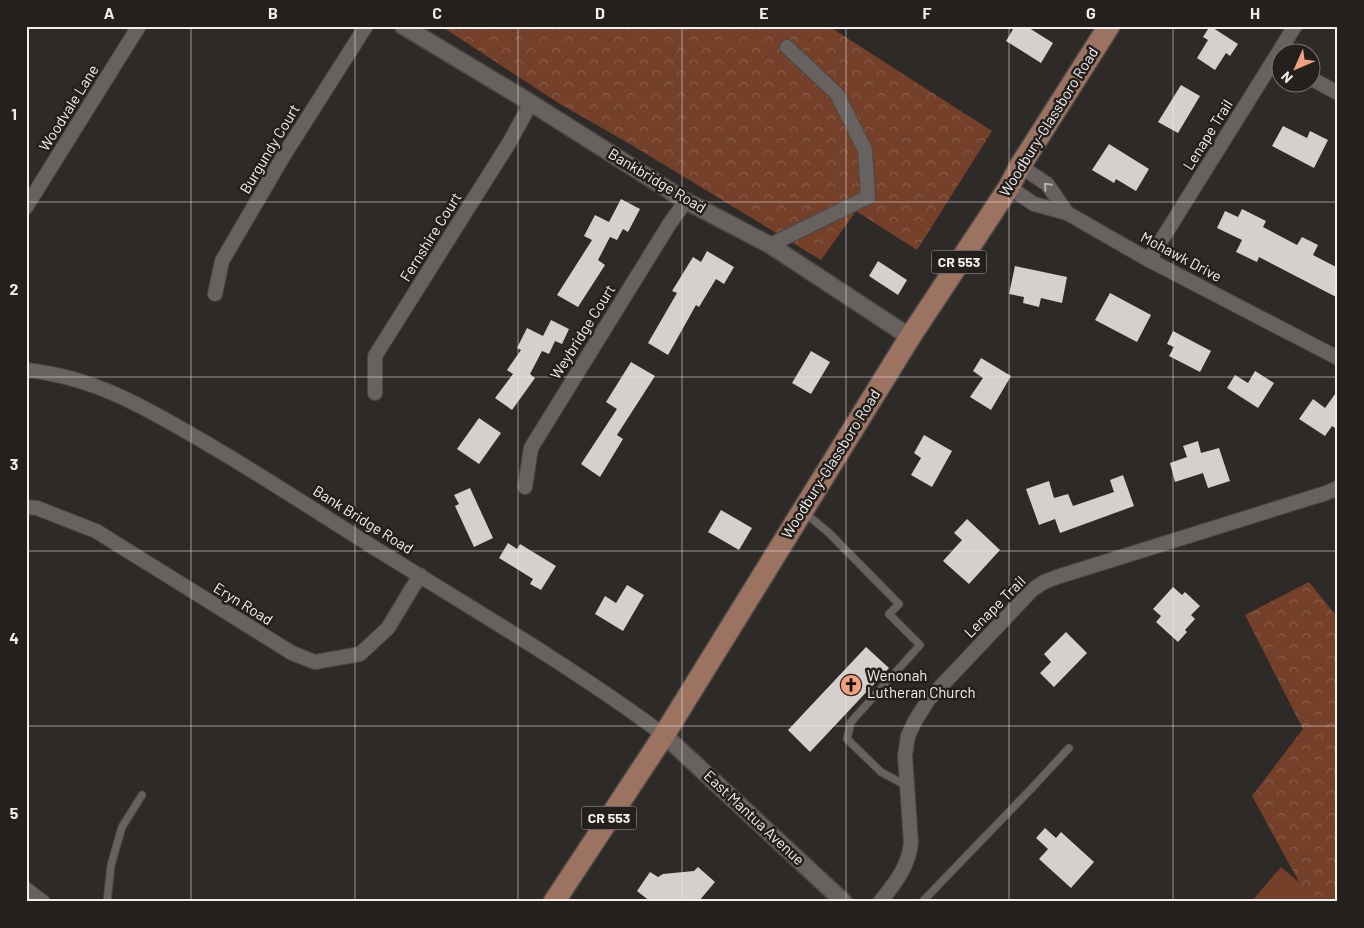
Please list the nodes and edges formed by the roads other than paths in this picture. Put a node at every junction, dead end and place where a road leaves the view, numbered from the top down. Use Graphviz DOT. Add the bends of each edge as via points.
graph roads {
  1 [pos="139,26"];
  2 [pos="366,26"];
  3 [pos="403,26"];
  4 [pos="1109,26"];
  5 [pos="1295,26"];
  6 [pos="1287,42"];
  7 [pos="787,47"];
  8 [pos="1272,71"];
  9 [pos="1322,84"];
  10 [pos="1338,93"];
  11 [pos="531,103"];
  12 [pos="1020,166"];
  13 [pos="1009,187"];
  14 [pos="686,201"];
  15 [pos="26,207"];
  16 [pos="1068,213"];
  17 [pos="770,245"];
  18 [pos="1149,260"];
  19 [pos="215,294"];
  20 [pos="910,337"];
  21 [pos="1338,358"];
  22 [pos="26,370"];
  23 [pos="374,392"];
  24 [pos="526,487"];
  25 [pos="1338,488"];
  26 [pos="26,507"];
  27 [pos="802,511"];
  28 [pos="420,575"];
  29 [pos="664,735"];
  30 [pos="1069,748"];
  31 [pos="907,786"];
  32 [pos="142,795"];
  33 [pos="26,889"];
  34 [pos="43,902"];
  35 [pos="107,902"];
  36 [pos="554,902"];
  37 [pos="844,902"];
  38 [pos="880,902"];
  39 [pos="922,902"];
  1 -- 15 [label="street, Woodvale Lane"];
  2 -- 19 [label="street, Burgundy Court" via="284,155 222,261"];
  3 -- 11 [label="street, Bankbridge Road"];
  4 -- 12 [label="main road, Woodbury-Glassboro Road / CR 553"];
  5 -- 6 [label="street, Lenape Trail"];
  7 -- 17 [label="street" via="837,94 865,150 868,198"];
  8 -- 18 [label="street, Lenape Trail"];
  9 -- 10 [label="street"];
  11 -- 14 [label="street, Bankbridge Road"];
  11 -- 23 [label="street, Fernshire Court" via="375,356"];
  12 -- 13 [label="main road, Woodbury-Glassboro Road / CR 553"];
  16 -- 12 [label="street, one-way" via="1046,184"];
  13 -- 16 [label="street, Mohawk Drive" via="1034,204"];
  13 -- 20 [label="main road, Woodbury-Glassboro Road / CR 553"];
  14 -- 17 [label="street, Bankbridge Road"];
  14 -- 24 [label="street, Weybridge Court" via="531,448"];
  16 -- 18 [label="street, Mohawk Drive"];
  17 -- 20 [label="street, Bankbridge Road"];
  18 -- 21 [label="street, Mohawk Drive"];
  20 -- 27 [label="main road, Woodbury-Glassboro Road / CR 553"];
  22 -- 28 [label="street, Bank Bridge Road" via="72,379 144,406"];
  25 -- 31 [label="street, Lenape Trail" via="1044,582 1032,590 929,699 914,721 905,755"];
  26 -- 28 [label="street, Eryn Road" via="37,508 96,531 292,653 315,662 360,654 388,628"];
  27 -- 29 [label="main road, Woodbury-Glassboro Road / CR 553"];
  27 -- 31 [label="lane" via="830,533 899,604 889,614 920,644 851,722 847,739 881,772"];
  28 -- 29 [label="street, Bank Bridge Road" via="572,670"];
  29 -- 36 [label="main road, Woodbury-Glassboro Road / CR 553"];
  29 -- 37 [label="street, East Mantua Avenue"];
  30 -- 39 [label="lane"];
  31 -- 38 [label="street, Lenape Trail" via="910,852 904,871"];
  32 -- 35 [label="lane" via="122,827 111,865"];
  33 -- 34 [label="street"];
}
